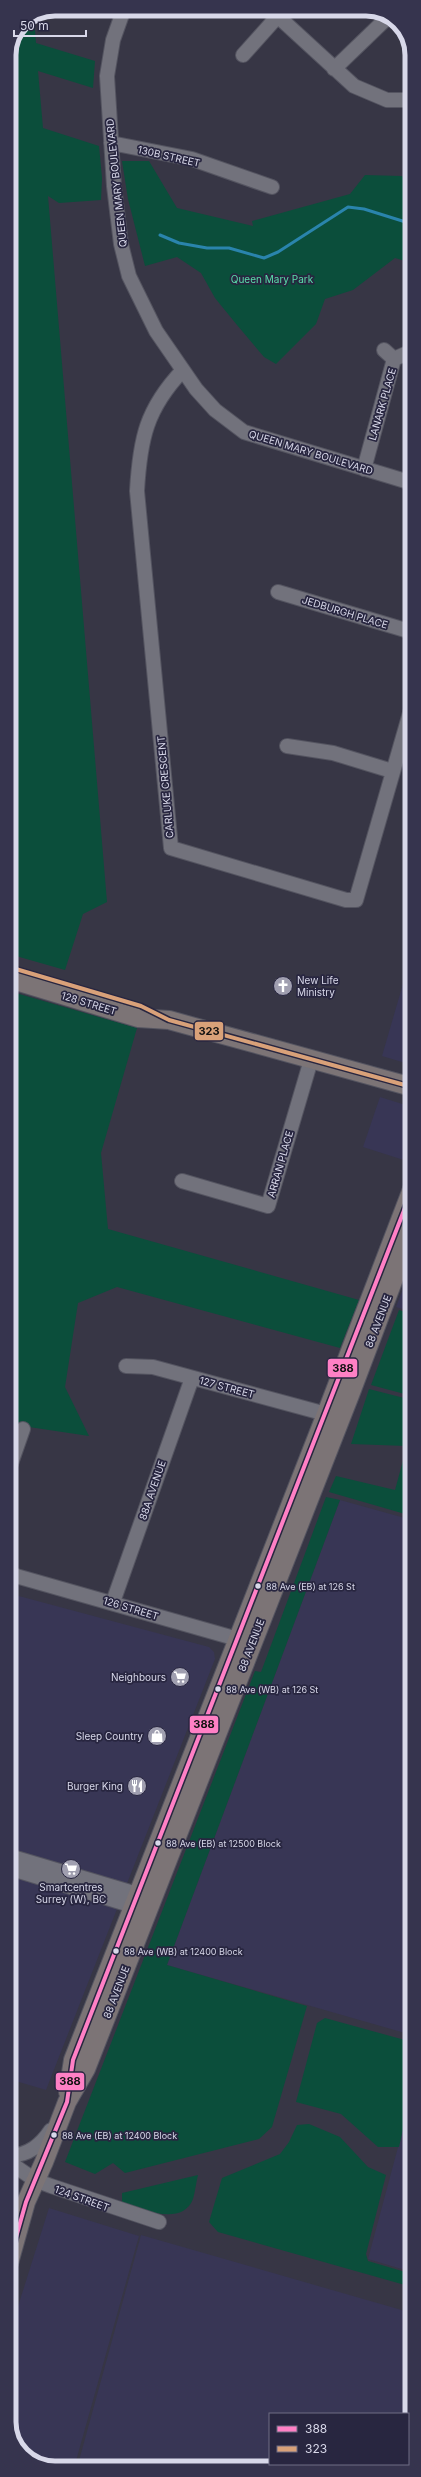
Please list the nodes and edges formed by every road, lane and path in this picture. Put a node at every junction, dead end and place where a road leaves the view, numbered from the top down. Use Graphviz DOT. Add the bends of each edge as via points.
graph roads {
  1 [pos="122,16"];
  2 [pos="272,16"];
  3 [pos="277,16"];
  4 [pos="384,20"];
  5 [pos="243,55"];
  6 [pos="334,69"];
  7 [pos="405,100"];
  8 [pos="111,143"];
  9 [pos="272,187"];
  10 [pos="384,350"];
  11 [pos="405,354"];
  12 [pos="394,359"];
  13 [pos="183,370"];
  14 [pos="364,469"];
  15 [pos="405,481"];
  16 [pos="278,592"];
  17 [pos="405,630"];
  18 [pos="405,729"];
  19 [pos="287,746"];
  20 [pos="392,771"];
  21 [pos="16,969"];
  22 [pos="16,981"];
  23 [pos="169,1020"];
  24 [pos="310,1060"];
  25 [pos="405,1085"];
  26 [pos="182,1181"];
  27 [pos="405,1207"];
  28 [pos="405,1248"];
  29 [pos="126,1366"];
  30 [pos="192,1378"];
  31 [pos="326,1414"];
  32 [pos="23,1429"];
  33 [pos="16,1449"];
  34 [pos="16,1576"];
  35 [pos="113,1602"];
  36 [pos="245,1641"];
  37 [pos="16,1858"];
  38 [pos="16,1870"];
  39 [pos="143,1902"];
  40 [pos="64,2108"];
  41 [pos="16,2155"];
  42 [pos="16,2167"];
  43 [pos="35,2180"];
  44 [pos="159,2222"];
  45 [pos="16,2238"];
  1 -- 8 [label="street, QUEEN MARY BOULEVARD" via="113,40 107,76"];
  2 -- 5 [label="street"];
  3 -- 6 [label="street"];
  4 -- 6 [label="street"];
  6 -- 7 [label="street" via="354,86 387,100"];
  8 -- 9 [label="street, 130B STREET" via="192,159"];
  8 -- 13 [label="street, QUEEN MARY BOULEVARD" via="121,244 130,276 156,331"];
  10 -- 12 [label="street"];
  11 -- 12 [label="street, LANARK PLACE"];
  12 -- 14 [label="street, LANARK PLACE"];
  13 -- 14 [label="street, QUEEN MARY BOULEVARD" via="215,410 244,432"];
  13 -- 20 [label="street, CARLUKE CRESCENT" via="166,388 147,423 139,452 137,491 171,848 346,900 356,900"];
  14 -- 15 [label="street, QUEEN MARY BOULEVARD"];
  16 -- 17 [label="street, JEDBURGH PLACE"];
  18 -- 20 [label="street, CARLUKE CRESCENT"];
  19 -- 20 [label="street" via="333,753"];
  21 -- 23 [label="main road, 128 STREET" via="141,1006"];
  22 -- 23 [label="main road, 128 STREET" via="138,1018"];
  23 -- 24 [label="main road, 128 STREET"];
  24 -- 25 [label="main road, 128 STREET"];
  24 -- 26 [label="street, ARRAN PLACE" via="268,1206"];
  27 -- 31 [label="main road, 88 AVENUE"];
  28 -- 36 [label="main road, 88 AVENUE"];
  29 -- 30 [label="street, 127 STREET" via="153,1368"];
  30 -- 31 [label="street, 127 STREET"];
  30 -- 35 [label="street, 88A AVENUE"];
  31 -- 36 [label="main road, 88 AVENUE"];
  32 -- 33 [label="street"];
  34 -- 35 [label="street, 126 STREET"];
  35 -- 36 [label="street, 126 STREET"];
  36 -- 39 [label="main road, 88 AVENUE"];
  37 -- 39 [label="street"];
  38 -- 39 [label="street"];
  39 -- 40 [label="main road, 88 AVENUE" via="86,2069"];
  40 -- 41 [label="street" via="41,2145"];
  40 -- 43 [label="main road, 88 AVENUE"];
  42 -- 43 [label="street, 124 STREET"];
  43 -- 44 [label="street, 124 STREET" via="84,2199"];
  43 -- 45 [label="main road, 88 AVENUE"];
}
